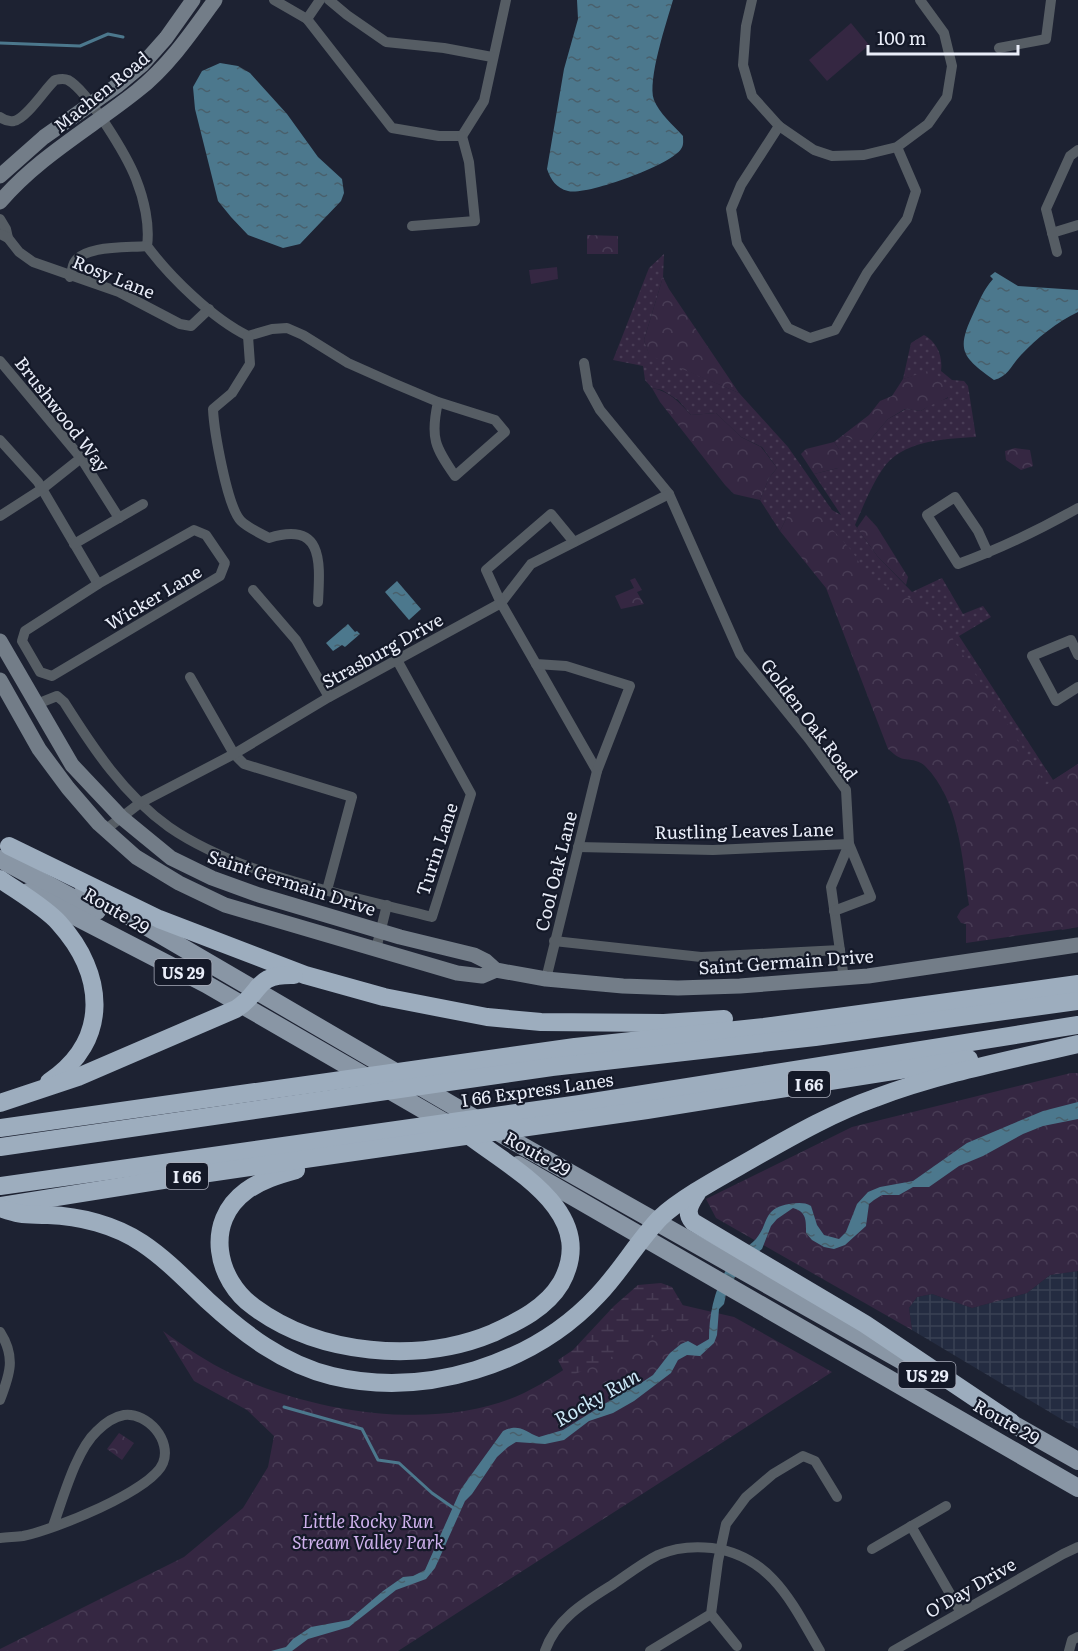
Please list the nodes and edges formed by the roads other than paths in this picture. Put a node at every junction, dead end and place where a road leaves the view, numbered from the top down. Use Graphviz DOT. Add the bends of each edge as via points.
graph roads {
  1 [pos="193,0"];
  2 [pos="215,0"];
  3 [pos="274,0"];
  4 [pos="320,0"];
  5 [pos="329,0"];
  6 [pos="506,0"];
  7 [pos="752,0"];
  8 [pos="920,0"];
  9 [pos="1051,0"];
  10 [pos="307,19"];
  11 [pos="999,48"];
  12 [pos="492,57"];
  13 [pos="91,105"];
  14 [pos="0,117"];
  15 [pos="101,118"];
  16 [pos="779,126"];
  17 [pos="462,136"];
  18 [pos="897,147"];
  19 [pos="1074,153"];
  20 [pos="1078,164"];
  21 [pos="0,176"];
  22 [pos="0,202"];
  23 [pos="0,219"];
  24 [pos="1078,225"];
  25 [pos="412,226"];
  26 [pos="1052,233"];
  27 [pos="4,236"];
  28 [pos="147,246"];
  29 [pos="1057,252"];
  30 [pos="70,277"];
  31 [pos="209,309"];
  32 [pos="248,336"];
  33 [pos="0,361"];
  34 [pos="584,363"];
  35 [pos="438,402"];
  36 [pos="0,440"];
  37 [pos="81,458"];
  38 [pos="42,489"];
  39 [pos="669,494"];
  40 [pos="143,504"];
  41 [pos="1078,508"];
  42 [pos="0,516"];
  43 [pos="119,518"];
  44 [pos="574,542"];
  45 [pos="74,544"];
  46 [pos="988,553"];
  47 [pos="98,584"];
  48 [pos="254,590"];
  49 [pos="318,602"];
  50 [pos="501,603"];
  51 [pos="0,640"];
  52 [pos="1078,655"];
  53 [pos="397,660"];
  54 [pos="537,664"];
  55 [pos="190,677"];
  56 [pos="0,680"];
  57 [pos="1078,687"];
  58 [pos="329,698"];
  59 [pos="37,704"];
  60 [pos="234,754"];
  61 [pos="597,771"];
  62 [pos="140,803"];
  63 [pos="121,817"];
  64 [pos="105,830"];
  65 [pos="849,844"];
  66 [pos="578,847"];
  67 [pos="3,848"];
  68 [pos="0,878"];
  69 [pos="327,890"];
  70 [pos="387,905"];
  71 [pos="834,911"];
  72 [pos="380,931"];
  73 [pos="554,941"];
  74 [pos="1078,945"];
  75 [pos="375,949"];
  76 [pos="840,950"];
  77 [pos="496,970"];
  78 [pos="305,975"];
  79 [pos="844,979"];
  80 [pos="546,980"];
  81 [pos="1078,984"];
  82 [pos="254,990"];
  83 [pos="1078,1001"];
  84 [pos="243,1005"];
  85 [pos="1078,1025"];
  86 [pos="764,1027"];
  87 [pos="1078,1043"];
  88 [pos="25,1096"];
  89 [pos="0,1103"];
  90 [pos="0,1128"];
  91 [pos="471,1137"];
  92 [pos="0,1147"];
  93 [pos="374,1149"];
  94 [pos="0,1186"];
  95 [pos="698,1192"];
  96 [pos="0,1207"];
  97 [pos="658,1221"];
  98 [pos="644,1238"];
  99 [pos="722,1248"];
  100 [pos="0,1332"];
  101 [pos="0,1400"];
  102 [pos="1011,1422"];
  103 [pos="1078,1461"];
  104 [pos="1078,1488"];
  105 [pos="837,1497"];
  106 [pos="946,1506"];
  107 [pos="53,1526"];
  108 [pos="911,1526"];
  109 [pos="0,1538"];
  110 [pos="1078,1541"];
  111 [pos="1078,1547"];
  112 [pos="721,1549"];
  113 [pos="872,1549"];
  114 [pos="1063,1554"];
  115 [pos="960,1611"];
  116 [pos="711,1614"];
  117 [pos="1078,1638"];
  118 [pos="737,1646"];
  119 [pos="545,1651"];
  120 [pos="650,1651"];
  121 [pos="820,1651"];
  122 [pos="893,1651"];
  123 [pos="1069,1651"];
  1 -- 13 [label="street, Machen Road" via="142,65"];
  2 -- 15 [label="street, Machen Road" via="155,75"];
  3 -- 10 [label="street"];
  4 -- 10 [label="street"];
  5 -- 12 [label="street" via="386,42"];
  6 -- 12 [label="street"];
  7 -- 16 [label="street" via="743,65 752,96"];
  8 -- 18 [label="street" via="944,33 952,66 947,97 928,124"];
  9 -- 11 [label="street" via="1046,39"];
  10 -- 17 [label="street" via="392,128"];
  12 -- 17 [label="street" via="484,101"];
  13 -- 14 [label="street" via="68,80 61,78 22,117 7,121"];
  13 -- 15 [label="street"];
  13 -- 21 [label="street, Machen Road" via="44,137"];
  15 -- 22 [label="street, Machen Road" via="10,189"];
  15 -- 28 [label="street" via="136,180 143,202"];
  16 -- 18 [label="street" via="814,150 832,156 864,155"];
  16 -- 18 [label="street" via="741,185 731,209 737,243 788,328 810,338 835,330 867,273 907,219 916,191"];
  17 -- 25 [label="street" via="475,221"];
  19 -- 20 [label="street"];
  19 -- 26 [label="street" via="1046,209"];
  23 -- 27 [label="street, Rosy Lane" via="6,229"];
  24 -- 26 [label="street"];
  26 -- 29 [label="street"];
  27 -- 30 [label="street, Rosy Lane" via="33,262"];
  28 -- 30 [label="street" via="90,250 74,263"];
  28 -- 31 [label="street" via="161,266"];
  30 -- 31 [label="street, Rosy Lane" via="119,292 180,324 191,326"];
  31 -- 32 [label="street"];
  32 -- 35 [label="street" via="288,328 348,363"];
  32 -- 49 [label="street" via="250,364 232,393 213,410 233,509 241,521 269,538 282,534 306,537 316,548 320,561"];
  33 -- 37 [label="street, Brushwood Way"];
  34 -- 39 [label="street, Golden Oak Road" via="588,388 600,410"];
  35 -- 35 [label="street" via="433,422 435,439 440,456 454,476 506,432 495,420"];
  36 -- 38 [label="street"];
  37 -- 38 [label="street"];
  37 -- 43 [label="street, Brushwood Way"];
  38 -- 42 [label="street"];
  38 -- 45 [label="street"];
  39 -- 44 [label="street, Strasburg Drive"];
  39 -- 65 [label="street, Golden Oak Road" via="740,654 846,790"];
  40 -- 43 [label="street"];
  41 -- 46 [label="street"];
  43 -- 45 [label="street"];
  44 -- 50 [label="street, Strasburg Drive" via="531,564"];
  44 -- 50 [label="street" via="551,514 486,570"];
  45 -- 47 [label="street"];
  46 -- 46 [label="street" via="958,564 927,515 955,497"];
  47 -- 47 [label="street, Wicker Lane" via="25,631 22,641 40,672 52,676 220,576 225,564 206,535 194,530"];
  48 -- 58 [label="street" via="296,639"];
  50 -- 53 [label="street, Strasburg Drive"];
  50 -- 54 [label="street"];
  51 -- 59 [label="street, Saint Germain Drive"];
  52 -- 57 [label="street" via="1071,640 1032,656 1056,701"];
  53 -- 58 [label="street, Strasburg Drive"];
  53 -- 70 [label="street, Turin Lane" via="471,794 432,917"];
  54 -- 61 [label="street"];
  54 -- 61 [label="street, Cool Oak Lane" via="566,666 630,686"];
  55 -- 60 [label="street"];
  56 -- 64 [label="street, Saint Germain Drive" via="39,749"];
  58 -- 60 [label="street, Strasburg Drive"];
  59 -- 62 [label="street, Turin Lane" via="57,696 64,702 102,760"];
  59 -- 63 [label="street, Saint Germain Drive" via="72,765"];
  60 -- 62 [label="street, Strasburg Drive"];
  60 -- 69 [label="street" via="244,764 352,797"];
  61 -- 66 [label="street, Cool Oak Lane"];
  62 -- 63 [label="street, Strasburg Drive"];
  62 -- 69 [label="street, Turin Lane" via="202,847 265,872"];
  63 -- 64 [label="street, Strasburg Drive"];
  63 -- 72 [label="street, Saint Germain Drive" via="171,858 212,878"];
  64 -- 75 [label="street, Saint Germain Drive" via="136,857 225,905"];
  65 -- 66 [label="street, Rustling Leaves Lane" via="713,850"];
  65 -- 71 [label="street, Golden Oak Road" via="831,887"];
  65 -- 71 [label="street, Rustling Leaves Lane" via="871,897"];
  66 -- 73 [label="street, Cool Oak Lane"];
  67 -- 78 [label="highway" via="159,919"];
  67 -- 82 [label="main road, Route 29 / US 29"];
  68 -- 84 [label="main road, Route 29 / US 29"];
  68 -- 88 [label="highway" via="58,920 86,961 94,991 92,1024 79,1054 61,1073"];
  69 -- 70 [label="street, Turin Lane"];
  70 -- 72 [label="street"];
  71 -- 76 [label="street, Golden Oak Road"];
  72 -- 75 [label="street"];
  72 -- 77 [label="street, Saint Germain Drive" via="474,955"];
  73 -- 76 [label="street" via="701,957"];
  73 -- 80 [label="street, Cool Oak Lane"];
  74 -- 79 [label="street, Saint Germain Drive"];
  75 -- 77 [label="street, Saint Germain Drive" via="458,973 482,976"];
  76 -- 79 [label="street, Golden Oak Road"];
  77 -- 80 [label="street, Saint Germain Drive"];
  78 -- 82 [label="highway" via="271,976"];
  78 -- 86 [label="highway" via="384,997 487,1017 541,1022 728,1019"];
  79 -- 80 [label="street, Saint Germain Drive" via="678,988"];
  81 -- 86 [label="highway"];
  82 -- 84 [label="highway"];
  82 -- 97 [label="main road, Route 29 / US 29"];
  83 -- 92 [label="highway, I 66 Express Lanes" via="459,1080"];
  84 -- 88 [label="highway" via="98,1069"];
  84 -- 91 [label="main road, Route 29 / US 29"];
  85 -- 94 [label="highway, I 66 Express Lanes" via="518,1113"];
  86 -- 90 [label="highway" via="575,1047"];
  87 -- 93 [label="highway, I 66"];
  87 -- 95 [label="highway" via="938,1077 874,1098 811,1127"];
  88 -- 89 [label="highway"];
  91 -- 93 [label="highway" via="543,1191 556,1206 568,1233 570,1252 556,1290 525,1317 478,1338 431,1349 403,1352 346,1346 292,1328 246,1301 222,1264 222,1224 244,1192 279,1174"];
  91 -- 98 [label="main road, Route 29 / US 29"];
  93 -- 96 [label="highway, I 66"];
  95 -- 97 [label="highway"];
  95 -- 99 [label="highway" via="689,1208 689,1218"];
  96 -- 98 [label="highway" via="21,1216 69,1217 123,1233 169,1264 272,1352 332,1376 373,1382 415,1382 454,1375 512,1356 539,1342 597,1297"];
  97 -- 98 [label="highway"];
  97 -- 99 [label="main road, Route 29 / US 29"];
  98 -- 104 [label="main road, Route 29 / US 29"];
  99 -- 102 [label="highway" via="865,1324"];
  100 -- 101 [label="street" via="11,1359"];
  102 -- 103 [label="main road, Route 29"];
  105 -- 112 [label="street" via="815,1461 803,1456 746,1497 726,1524"];
  106 -- 108 [label="street"];
  107 -- 107 [label="street" via="118,1499 150,1480 167,1452 162,1436 150,1423 134,1415 123,1415 94,1433 83,1448"];
  107 -- 109 [label="street" via="24,1536"];
  108 -- 113 [label="street"];
  108 -- 115 [label="street"];
  110 -- 114 [label="street, O'Day Drive"];
  111 -- 114 [label="street, O'Day Drive"];
  112 -- 116 [label="street"];
  112 -- 119 [label="street" via="680,1548 649,1560 572,1612 554,1631"];
  112 -- 121 [label="street" via="747,1558 776,1581"];
  114 -- 115 [label="street, O'Day Drive"];
  115 -- 122 [label="street, O'Day Drive"];
  116 -- 118 [label="street"];
  116 -- 120 [label="street"];
  117 -- 123 [label="street" via="1072,1640"];
}
